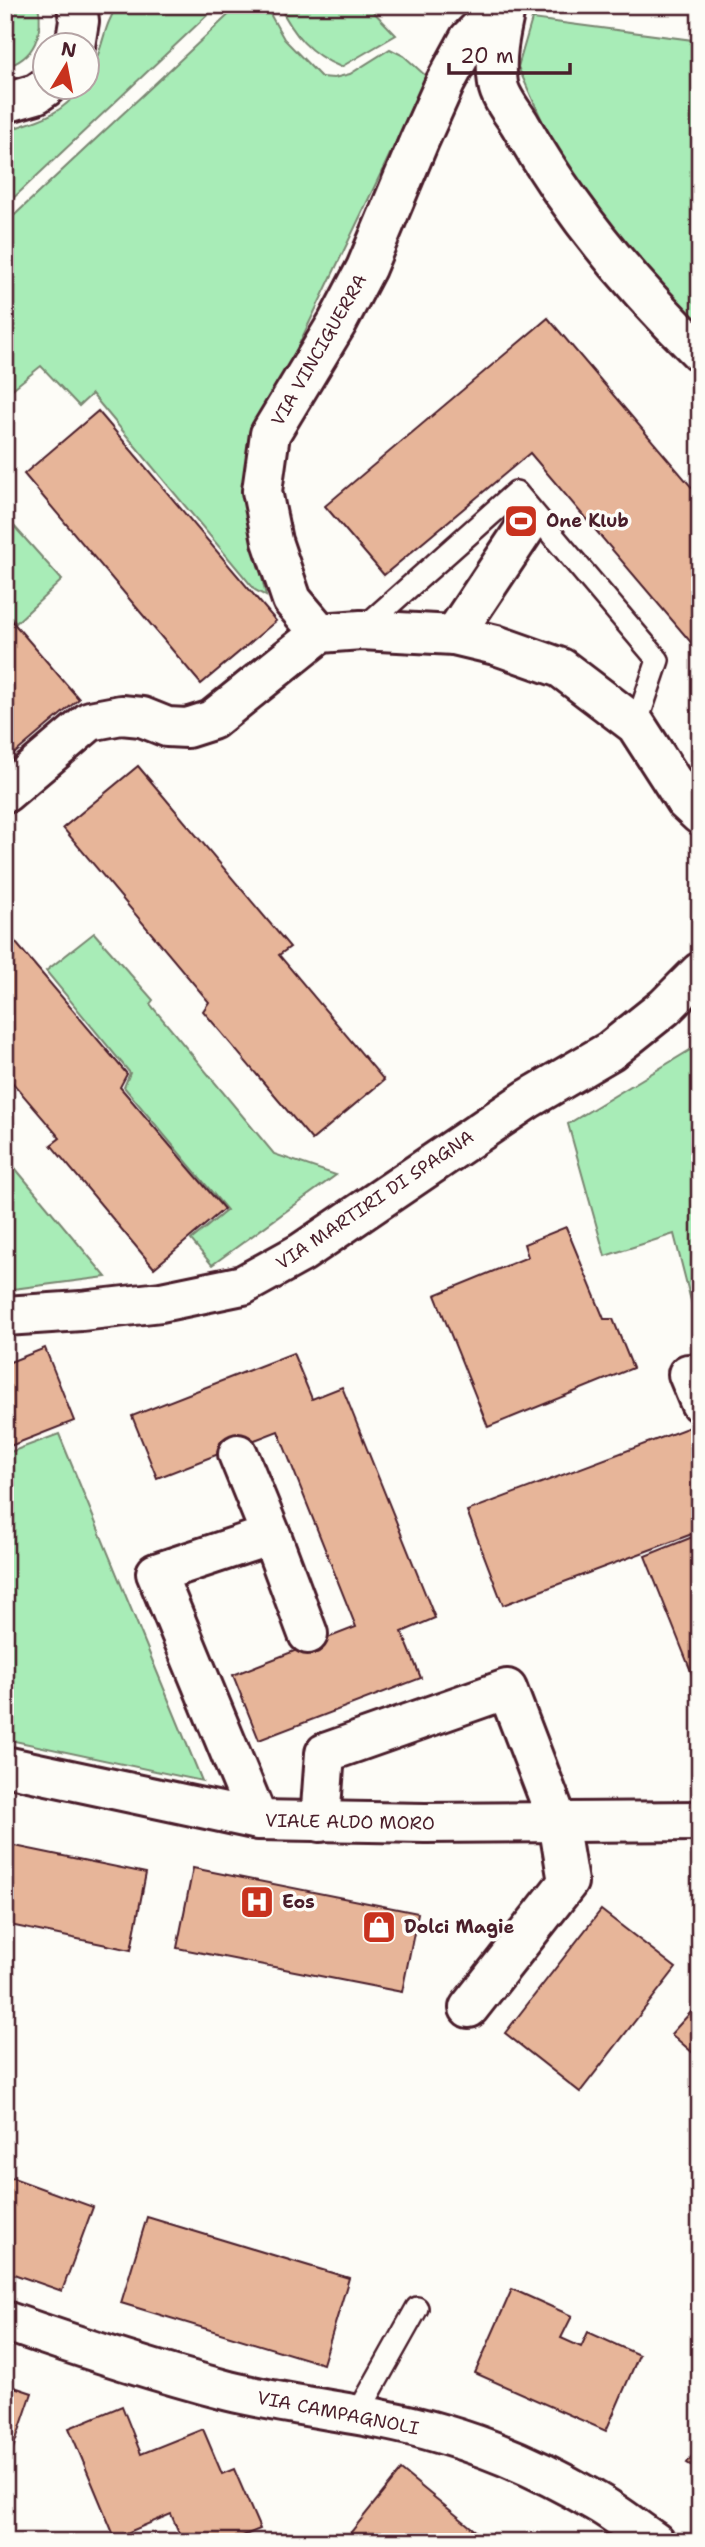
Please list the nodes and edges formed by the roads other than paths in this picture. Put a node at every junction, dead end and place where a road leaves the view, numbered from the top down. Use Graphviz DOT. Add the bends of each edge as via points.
graph roads {
  1 [pos="505,5"];
  2 [pos="32,95"];
  3 [pos="5,103"];
  4 [pos="700,352"];
  5 [pos="526,527"];
  6 [pos="361,630"];
  7 [pos="320,633"];
  8 [pos="454,635"];
  9 [pos="636,725"];
  10 [pos="5,793"];
  11 [pos="700,815"];
  12 [pos="700,972"];
  13 [pos="5,1316"];
  14 [pos="238,1454"];
  15 [pos="271,1535"];
  16 [pos="308,1634"];
  17 [pos="5,1766"];
  18 [pos="258,1820"];
  19 [pos="700,1821"];
  20 [pos="320,1822"];
  21 [pos="558,1822"];
  22 [pos="469,2008"];
  23 [pos="416,2308"];
  24 [pos="5,2321"];
  25 [pos="357,2414"];
  26 [pos="655,2542"];
  1 -- 4 [label="street" via="497,45 498,87 548,172 615,260"];
  1 -- 7 [label="street, VIA VINCIGUERRA" via="469,39 445,83 366,268 270,434 262,491 272,541 292,600"];
  2 -- 3 [label="street"];
  5 -- 8 [label="street"];
  6 -- 7 [label="street"];
  6 -- 8 [label="street"];
  6 -- 9 [label="lane" via="516,492 658,660"];
  7 -- 10 [label="street" via="212,720 187,728 121,715 90,721"];
  8 -- 9 [label="street" via="561,667"];
  9 -- 11 [label="street" via="685,801"];
  12 -- 13 [label="street, VIA MARTIRI DI SPAGNA" via="610,1051 432,1162 301,1254 243,1285 148,1303"];
  14 -- 15 [label="street"];
  15 -- 16 [label="street"];
  15 -- 18 [label="street" via="156,1573"];
  17 -- 18 [label="street, VIALE ALDO MORO"];
  18 -- 20 [label="street, VIALE ALDO MORO"];
  19 -- 21 [label="street, VIALE ALDO MORO"];
  20 -- 21 [label="street, VIALE ALDO MORO"];
  20 -- 21 [label="street" via="325,1753 507,1689"];
  21 -- 22 [label="street" via="568,1882"];
  23 -- 25 [label="lane"];
  24 -- 25 [label="street, VIA CAMPAGNOLI" via="228,2390"];
  25 -- 26 [label="street, VIA CAMPAGNOLI" via="442,2434 513,2460 594,2500"];
}
